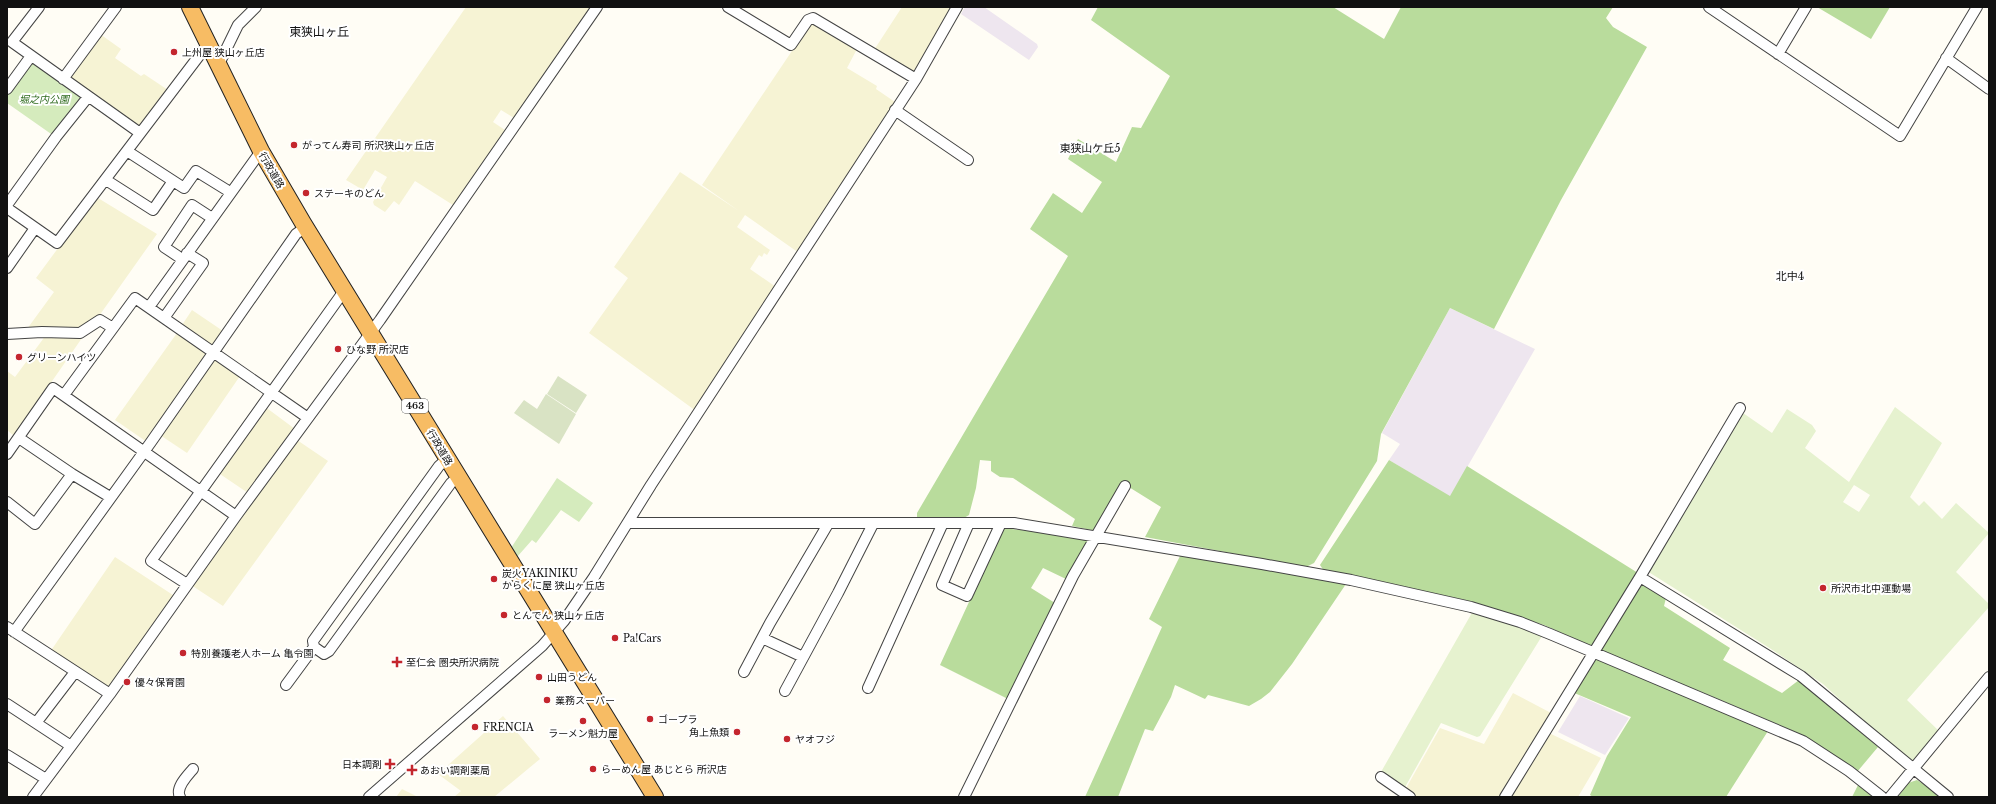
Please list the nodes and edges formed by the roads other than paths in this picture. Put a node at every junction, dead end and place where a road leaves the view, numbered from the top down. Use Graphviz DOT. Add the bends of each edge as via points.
graph roads {
  1 [pos="39,7"];
  2 [pos="190,7"];
  3 [pos="256,7"];
  4 [pos="597,7"];
  5 [pos="728,7"];
  6 [pos="957,7"];
  7 [pos="1709,7"];
  8 [pos="1806,7"];
  9 [pos="1976,7"];
  10 [pos="111,8"];
  11 [pos="208,44"];
  12 [pos="1778,54"];
  13 [pos="31,56"];
  14 [pos="1946,58"];
  15 [pos="218,66"];
  16 [pos="63,79"];
  17 [pos="916,79"];
  18 [pos="7,89"];
  19 [pos="1989,89"];
  20 [pos="88,97"];
  21 [pos="896,110"];
  22 [pos="140,133"];
  23 [pos="127,151"];
  24 [pos="261,152"];
  25 [pos="968,160"];
  26 [pos="106,180"];
  27 [pos="173,180"];
  28 [pos="230,192"];
  29 [pos="7,206"];
  30 [pos="212,218"];
  31 [pos="306,227"];
  32 [pos="35,228"];
  33 [pos="185,256"];
  34 [pos="7,268"];
  35 [pos="344,291"];
  36 [pos="149,307"];
  37 [pos="164,318"];
  38 [pos="113,328"];
  39 [pos="370,332"];
  40 [pos="7,334"];
  41 [pos="213,352"];
  42 [pos="271,392"];
  43 [pos="64,395"];
  44 [pos="1740,408"];
  45 [pos="308,418"];
  46 [pos="19,438"];
  47 [pos="144,451"];
  48 [pos="7,454"];
  49 [pos="447,459"];
  50 [pos="72,474"];
  51 [pos="458,477"];
  52 [pos="1125,486"];
  53 [pos="200,490"];
  54 [pos="110,497"];
  55 [pos="8,506"];
  56 [pos="236,516"];
  57 [pos="628,523"];
  58 [pos="970,523"];
  59 [pos="1001,523"];
  60 [pos="828,524"];
  61 [pos="873,524"];
  62 [pos="943,524"];
  63 [pos="1096,536"];
  64 [pos="1640,577"];
  65 [pos="187,584"];
  66 [pos="10,629"];
  67 [pos="554,633"];
  68 [pos="762,638"];
  69 [pos="314,647"];
  70 [pos="1592,652"];
  71 [pos="803,657"];
  72 [pos="75,672"];
  73 [pos="744,672"];
  74 [pos="1989,678"];
  75 [pos="286,685"];
  76 [pos="868,688"];
  77 [pos="785,691"];
  78 [pos="110,694"];
  79 [pos="7,704"];
  80 [pos="36,723"];
  81 [pos="71,746"];
  82 [pos="7,755"];
  83 [pos="1913,768"];
  84 [pos="193,769"];
  85 [pos="1381,777"];
  86 [pos="46,780"];
  87 [pos="33,797"];
  88 [pos="180,797"];
  89 [pos="369,797"];
  90 [pos="655,797"];
  91 [pos="964,797"];
  92 [pos="1410,797"];
  93 [pos="1505,797"];
  94 [pos="1882,797"];
  95 [pos="1890,797"];
  96 [pos="1948,797"];
  1 -- 13 [label="street" via="12,42"];
  2 -- 11 [label="highway, 行政道路 / 463"];
  3 -- 15 [label="street" via="238,25"];
  4 -- 39 [label="street"];
  5 -- 17 [label="street" via="791,45 808,20 813,18"];
  6 -- 17 [label="street"];
  7 -- 12 [label="street"];
  8 -- 12 [label="street"];
  9 -- 14 [label="street"];
  10 -- 16 [label="street"];
  11 -- 15 [label="highway, 行政道路 / 463"];
  11 -- 22 [label="street"];
  12 -- 14 [label="street" via="1900,136"];
  13 -- 16 [label="street"];
  13 -- 18 [label="street"];
  14 -- 19 [label="street"];
  15 -- 24 [label="highway, 行政道路 / 463"];
  16 -- 20 [label="street"];
  17 -- 21 [label="street"];
  20 -- 22 [label="street"];
  20 -- 29 [label="street"];
  21 -- 25 [label="street"];
  21 -- 57 [label="street"];
  22 -- 23 [label="street"];
  23 -- 26 [label="street"];
  23 -- 27 [label="street"];
  24 -- 28 [label="street"];
  24 -- 31 [label="highway, 行政道路 / 463"];
  26 -- 27 [label="street" via="153,210"];
  26 -- 32 [label="street" via="57,243"];
  27 -- 28 [label="street" via="184,188 196,171"];
  28 -- 30 [label="street"];
  29 -- 32 [label="street"];
  30 -- 33 [label="street"];
  30 -- 33 [label="street" via="192,205 164,247"];
  31 -- 35 [label="highway, 行政道路 / 463"];
  31 -- 41 [label="street" via="296,234"];
  32 -- 34 [label="street"];
  33 -- 36 [label="street"];
  33 -- 37 [label="street" via="203,263"];
  35 -- 39 [label="highway, 行政道路 / 463"];
  35 -- 42 [label="street"];
  36 -- 37 [label="street"];
  36 -- 38 [label="street" via="135,298"];
  37 -- 41 [label="street"];
  38 -- 40 [label="street" via="100,320 80,333"];
  38 -- 43 [label="street"];
  39 -- 45 [label="street"];
  39 -- 49 [label="highway, 行政道路 / 463"];
  41 -- 42 [label="street"];
  41 -- 47 [label="street"];
  42 -- 45 [label="street"];
  42 -- 53 [label="street"];
  43 -- 46 [label="street" via="53,388"];
  43 -- 47 [label="street"];
  44 -- 64 [label="street"];
  45 -- 56 [label="street"];
  46 -- 48 [label="street"];
  46 -- 50 [label="street"];
  47 -- 53 [label="street"];
  47 -- 54 [label="street"];
  49 -- 51 [label="highway, 行政道路 / 463"];
  49 -- 69 [label="street" via="439,466 313,641"];
  50 -- 54 [label="street"];
  50 -- 55 [label="street" via="35,524"];
  51 -- 67 [label="highway, 行政道路 / 463"];
  51 -- 69 [label="street" via="451,483 326,655"];
  52 -- 63 [label="street"];
  53 -- 56 [label="street"];
  53 -- 65 [label="street" via="151,561"];
  54 -- 66 [label="street"];
  56 -- 65 [label="street"];
  57 -- 60 [label="street"];
  57 -- 67 [label="street"];
  58 -- 59 [label="street"];
  58 -- 59 [label="street" via="942,585 967,596"];
  58 -- 62 [label="street"];
  59 -- 63 [label="street"];
  60 -- 61 [label="street"];
  60 -- 68 [label="street"];
  61 -- 62 [label="street"];
  61 -- 71 [label="street"];
  62 -- 76 [label="street"];
  63 -- 70 [label="street" via="1314,573 1471,607 1520,622"];
  63 -- 91 [label="street" via="1073,576"];
  64 -- 70 [label="street"];
  64 -- 83 [label="street" via="1801,676"];
  65 -- 78 [label="street"];
  66 -- 72 [label="street"];
  67 -- 89 [label="street"];
  67 -- 90 [label="highway, 行政道路 / 463"];
  68 -- 71 [label="street"];
  68 -- 73 [label="street"];
  69 -- 75 [label="street"];
  70 -- 93 [label="street"];
  70 -- 94 [label="street" via="1803,741 1849,771"];
  71 -- 77 [label="street"];
  72 -- 78 [label="street"];
  72 -- 80 [label="street"];
  74 -- 83 [label="street"];
  78 -- 81 [label="street"];
  79 -- 80 [label="street"];
  80 -- 81 [label="street"];
  81 -- 86 [label="street"];
  82 -- 86 [label="street"];
  83 -- 95 [label="street"];
  83 -- 96 [label="street"];
  84 -- 88 [label="street" via="179,788"];
  85 -- 92 [label="street"];
  86 -- 87 [label="street"];
}
